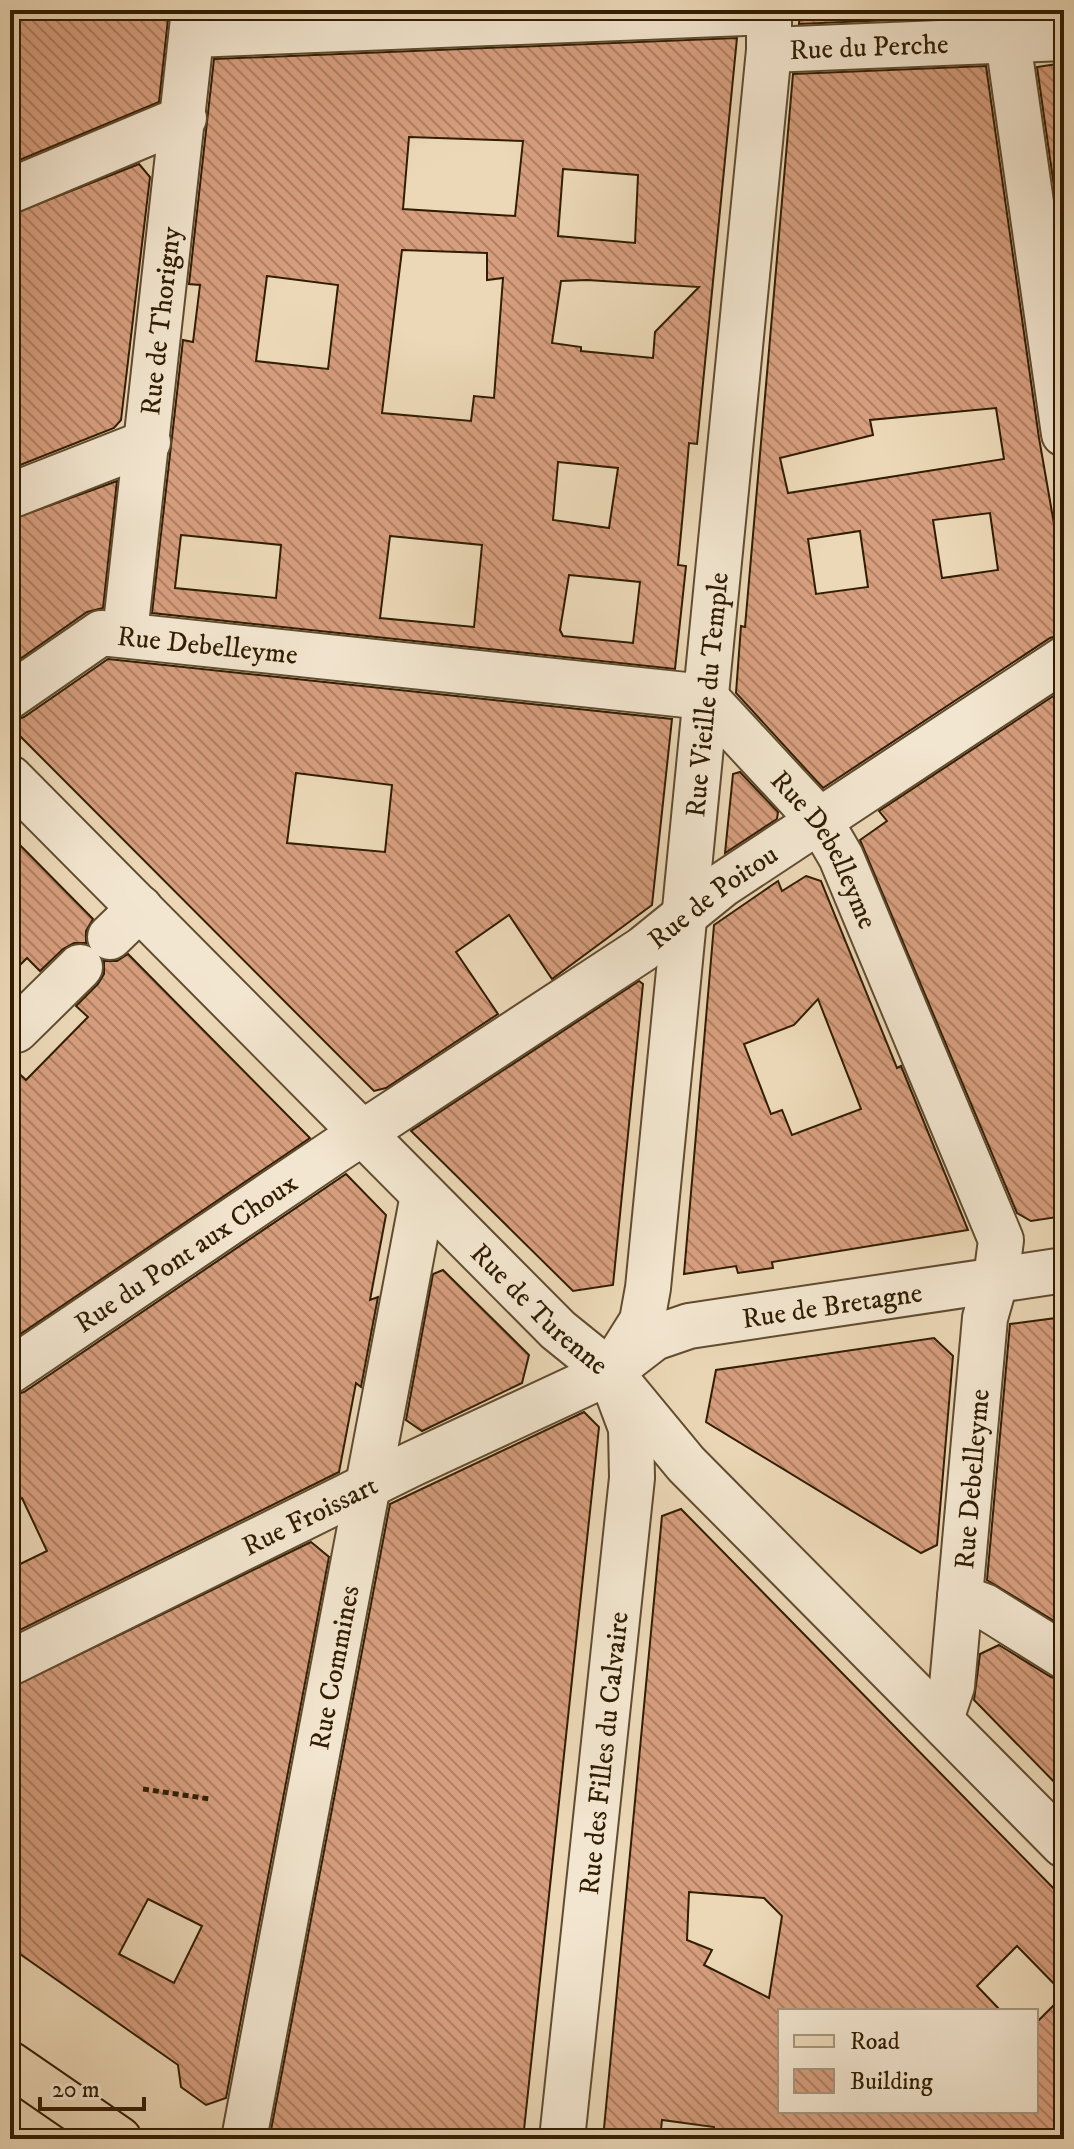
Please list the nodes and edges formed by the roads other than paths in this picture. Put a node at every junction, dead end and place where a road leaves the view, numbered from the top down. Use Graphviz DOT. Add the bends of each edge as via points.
graph roads {
  1 [pos="193,23"];
  2 [pos="769,24"];
  3 [pos="1064,38"];
  4 [pos="1008,41"];
  5 [pos="184,118"];
  6 [pos="10,191"];
  7 [pos="1064,434"];
  8 [pos="148,442"];
  9 [pos="10,496"];
  10 [pos="125,633"];
  11 [pos="1064,659"];
  12 [pos="10,696"];
  13 [pos="705,697"];
  14 [pos="10,778"];
  15 [pos="820,821"];
  16 [pos="682,915"];
  17 [pos="80,967"];
  18 [pos="16,1030"];
  19 [pos="362,1133"];
  20 [pos="423,1195"];
  21 [pos="1064,1270"];
  22 [pos="996,1279"];
  23 [pos="10,1371"];
  24 [pos="610,1372"];
  25 [pos="366,1487"];
  26 [pos="960,1597"];
  27 [pos="1064,1656"];
  28 [pos="10,1663"];
  29 [pos="941,1719"];
  30 [pos="1064,1845"];
  31 [pos="10,2064"];
  32 [pos="119,2139"];
  33 [pos="244,2139"];
  34 [pos="562,2139"];
  1 -- 2 [label="street, Rue du Perche"];
  1 -- 5 [label="street, Rue de Thorigny"];
  2 -- 4 [label="street, Rue du Perche"];
  2 -- 13 [label="street, Rue Vieille du Temple"];
  3 -- 4 [label="street, Rue du Perche"];
  4 -- 7 [label="street"];
  5 -- 6 [label="street"];
  5 -- 8 [label="street, Rue de Thorigny"];
  8 -- 9 [label="street"];
  8 -- 10 [label="street, Rue de Thorigny"];
  10 -- 12 [label="street, Rue Debelleyme" via="101,633"];
  10 -- 13 [label="street, Rue Debelleyme"];
  11 -- 15 [label="street, Rue de Poitou"];
  13 -- 15 [label="street, Rue Debelleyme"];
  13 -- 16 [label="street, Rue Vieille du Temple"];
  14 -- 19 [label="street, Rue de Turenne" via="125,922"];
  15 -- 16 [label="street, Rue de Poitou"];
  15 -- 22 [label="street, Rue Debelleyme" via="841,857 1001,1240"];
  16 -- 19 [label="street, Rue de Poitou" via="643,949"];
  16 -- 24 [label="street, Rue Vieille du Temple" via="648,1288 642,1321"];
  17 -- 18 [label="street"];
  19 -- 20 [label="street, Rue de Turenne"];
  19 -- 23 [label="street, Rue du Pont aux Choux"];
  20 -- 24 [label="street, Rue de Turenne" via="558,1330"];
  20 -- 25 [label="street, Rue Commines"];
  21 -- 22 [label="street, Rue de Bretagne"];
  22 -- 24 [label="street, Rue de Bretagne" via="689,1326 654,1338"];
  22 -- 26 [label="street, Rue Debelleyme" via="985,1318"];
  24 -- 25 [label="street, Rue Froissart"];
  24 -- 29 [label="street, Rue de Turenne" via="686,1464"];
  24 -- 34 [label="street, Rue des Filles du Calvaire" via="631,1428 632,1478"];
  25 -- 28 [label="street, Rue Froissart"];
  25 -- 33 [label="street, Rue Commines"];
  26 -- 27 [label="street" via="984,1606"];
  26 -- 29 [label="street, Rue Debelleyme" via="952,1686"];
  29 -- 30 [label="street, Rue de Turenne"];
  31 -- 32 [label="main road"];
}
